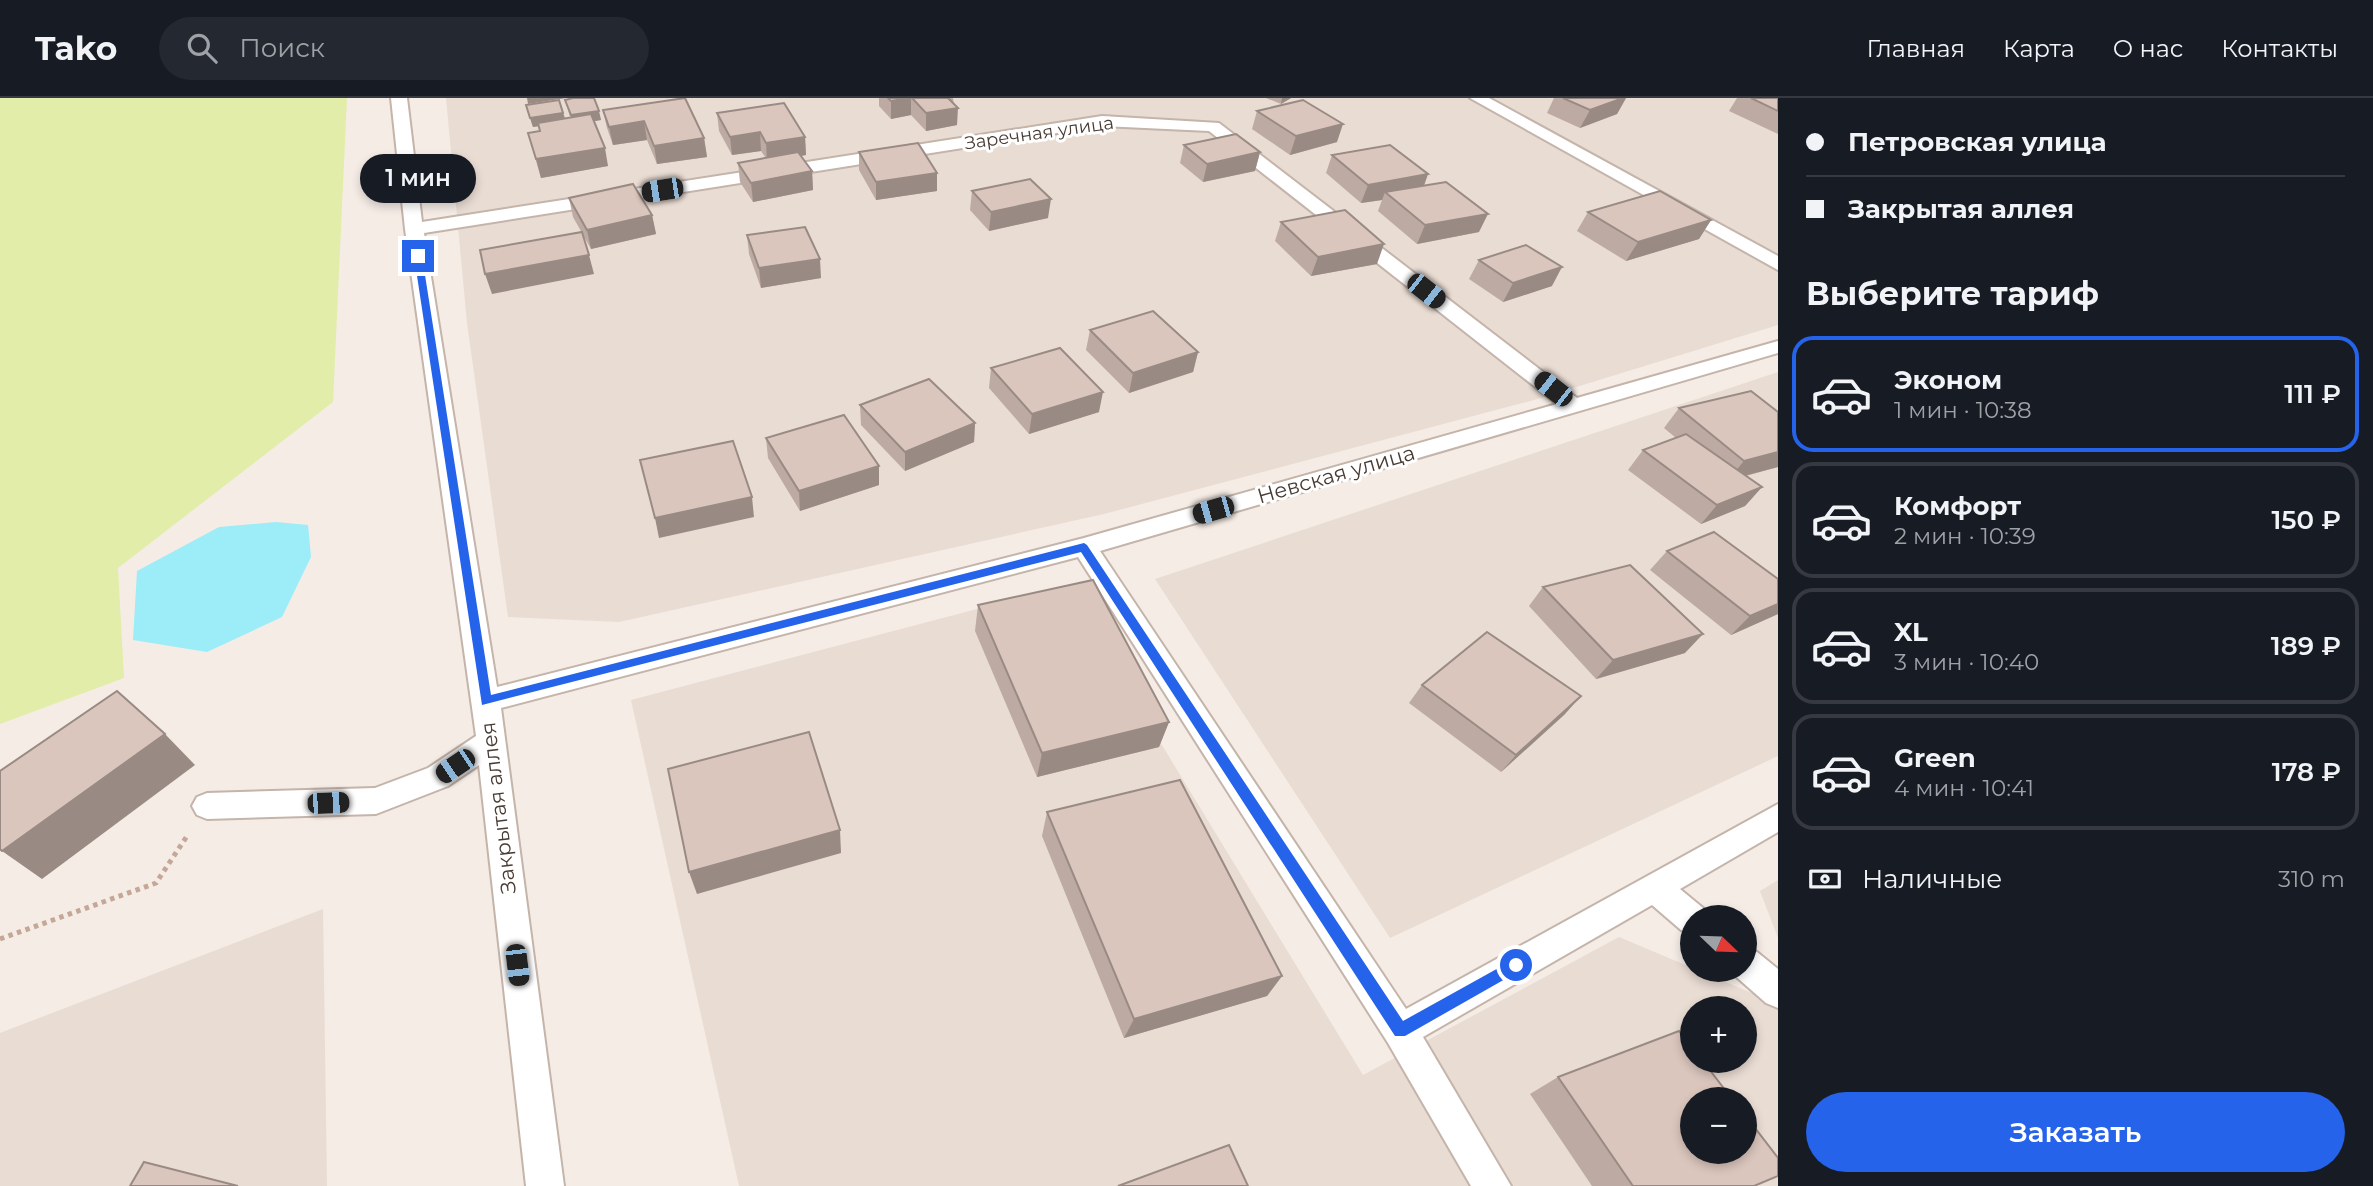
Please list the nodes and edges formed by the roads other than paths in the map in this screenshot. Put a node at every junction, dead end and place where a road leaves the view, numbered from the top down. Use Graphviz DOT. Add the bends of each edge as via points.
graph roads {
  1 [pos="399,98"];
  2 [pos="1478,98"];
  3 [pos="414,229"];
  4 [pos="1778,264"];
  5 [pos="1778,347"];
  6 [pos="1574,406"];
  7 [pos="1084,547"];
  8 [pos="486,702"];
  9 [pos="489,743"];
  10 [pos="206,806"];
  11 [pos="1778,817"];
  12 [pos="1654,887"];
  13 [pos="1680,909"];
  14 [pos="1757,973"];
  15 [pos="1778,991"];
  16 [pos="1400,1031"];
  17 [pos="545,1186"];
  18 [pos="1492,1186"];
  1 -- 3 [label="lane, Закрытая аллея"];
  2 -- 4 [label="lane"];
  3 -- 6 [label="lane, Заречная улица" via="1102,121 1213,126"];
  3 -- 8 [label="lane, Закрытая аллея"];
  5 -- 6 [label="lane, Невская улица"];
  6 -- 7 [label="lane, Невская улица"];
  7 -- 8 [label="lane, Невская улица"];
  7 -- 16 [label="lane"];
  8 -- 9 [label="lane, Закрытая аллея"];
  9 -- 10 [label="lane" via="438,777 376,801"];
  9 -- 17 [label="lane, Закрытая аллея"];
  11 -- 12 [label="lane"];
  12 -- 13 [label="lane"];
  12 -- 16 [label="lane"];
  14 -- 15 [label="lane"];
  16 -- 18 [label="lane"];
}
